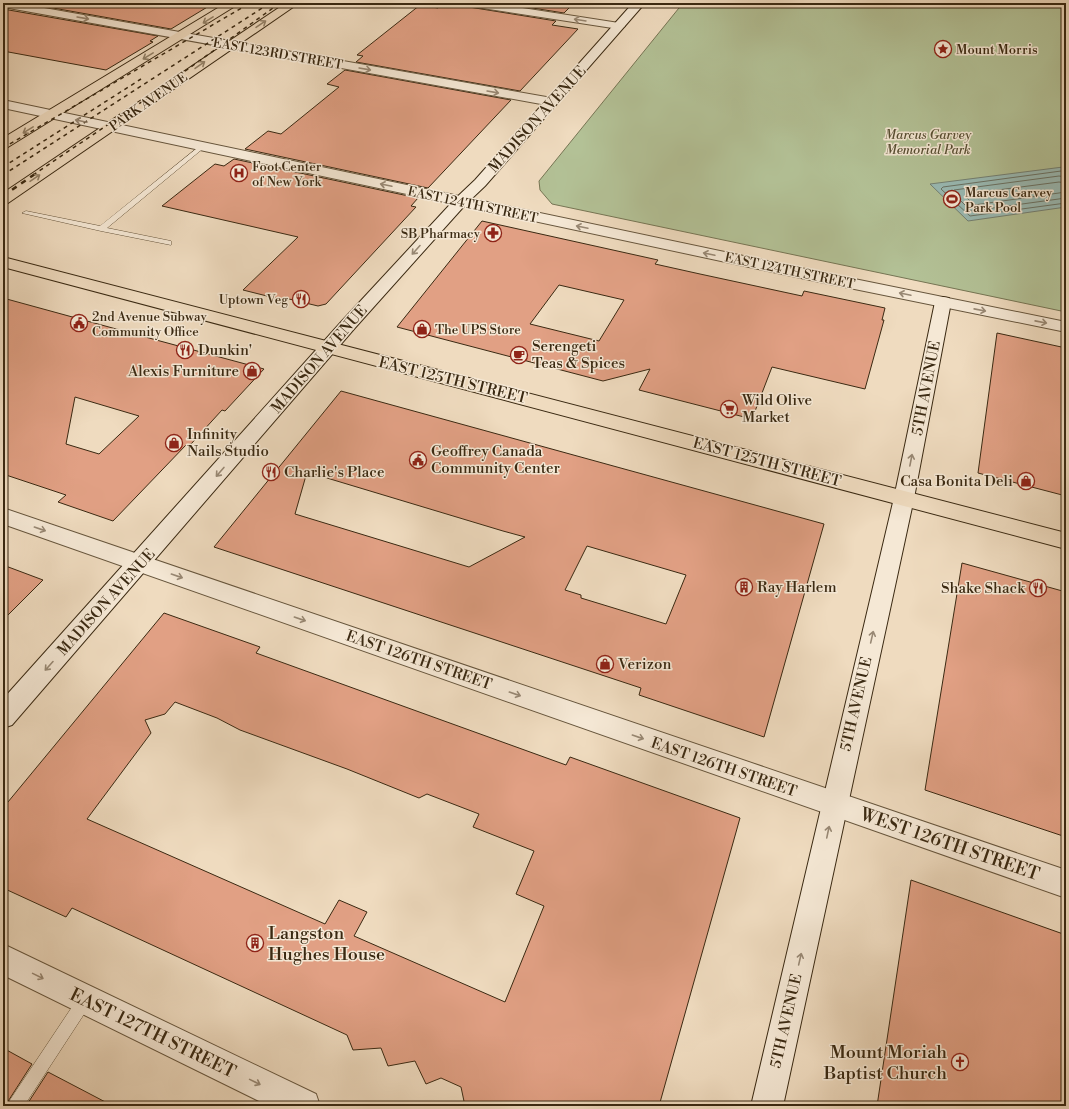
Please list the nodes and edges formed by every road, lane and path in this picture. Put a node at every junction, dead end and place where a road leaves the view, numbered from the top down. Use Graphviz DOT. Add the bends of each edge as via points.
graph roads {
  1 [pos="234,3"];
  2 [pos="293,3"];
  3 [pos="469,3"];
  4 [pos="639,3"];
  5 [pos="3,4"];
  6 [pos="619,26"];
  7 [pos="181,36"];
  8 [pos="230,45"];
  9 [pos="552,102"];
  10 [pos="3,104"];
  11 [pos="52,115"];
  12 [pos="111,127"];
  13 [pos="3,144"];
  14 [pos="203,146"];
  15 [pos="3,200"];
  16 [pos="461,201"];
  17 [pos="26,213"];
  18 [pos="101,229"];
  19 [pos="168,243"];
  20 [pos="3,262"];
  21 [pos="943,302"];
  22 [pos="1066,327"];
  23 [pos="328,348"];
  24 [pos="904,498"];
  25 [pos="3,516"];
  26 [pos="1066,541"];
  27 [pos="140,563"];
  28 [pos="3,718"];
  29 [pos="834,805"];
  30 [pos="1066,884"];
  31 [pos="3,959"];
  32 [pos="86,1000"];
  33 [pos="14,1106"];
  34 [pos="304,1106"];
  35 [pos="767,1106"];
  1 -- 7 [label="main road, one-way"];
  8 -- 2 [label="main road, PARK AVENUE, one-way"];
  6 -- 3 [label="street, one-way"];
  4 -- 6 [label="street, MADISON AVENUE"];
  5 -- 7 [label="street, EAST 123RD STREET, one-way"];
  6 -- 9 [label="street, MADISON AVENUE"];
  7 -- 8 [label="street, EAST 123RD STREET"];
  7 -- 11 [label="main road, one-way"];
  8 -- 9 [label="street, EAST 123RD STREET, one-way"];
  12 -- 8 [label="main road, PARK AVENUE, one-way"];
  9 -- 16 [label="street, MADISON AVENUE" via="480,184"];
  10 -- 11 [label="street, EAST 124TH STREET"];
  12 -- 11 [label="street, EAST 124TH STREET, one-way"];
  11 -- 13 [label="main road, one-way"];
  12 -- 14 [label="street, EAST 124TH STREET"];
  15 -- 12 [label="main road, PARK AVENUE, one-way"];
  16 -- 14 [label="street, EAST 124TH STREET, one-way"];
  14 -- 18 [label="lane"];
  21 -- 16 [label="street, EAST 124TH STREET, one-way"];
  16 -- 23 [label="street, MADISON AVENUE, one-way"];
  17 -- 18 [label="lane"];
  18 -- 19 [label="lane"];
  20 -- 23 [label="main road, EAST 125TH STREET"];
  21 -- 22 [label="street, EAST 124TH STREET, one-way"];
  24 -- 21 [label="street, 5TH AVENUE, one-way"];
  23 -- 24 [label="main road, EAST 125TH STREET"];
  23 -- 27 [label="street, MADISON AVENUE, one-way"];
  24 -- 26 [label="main road, EAST 125TH STREET"];
  29 -- 24 [label="street, 5TH AVENUE, one-way"];
  25 -- 27 [label="street, EAST 126TH STREET, one-way"];
  27 -- 28 [label="street, MADISON AVENUE, one-way"];
  27 -- 29 [label="street, EAST 126TH STREET, one-way"];
  29 -- 30 [label="street, WEST 126TH STREET"];
  35 -- 29 [label="street, 5TH AVENUE, one-way"];
  31 -- 32 [label="street, EAST 127TH STREET, one-way"];
  32 -- 33 [label="lane"];
  32 -- 34 [label="street, EAST 127TH STREET, one-way"];
}
